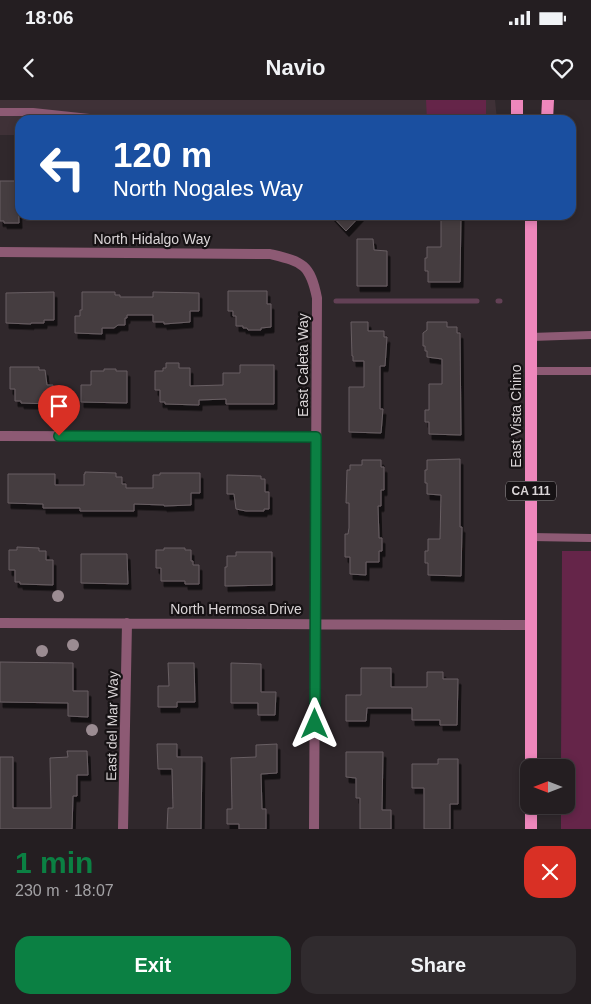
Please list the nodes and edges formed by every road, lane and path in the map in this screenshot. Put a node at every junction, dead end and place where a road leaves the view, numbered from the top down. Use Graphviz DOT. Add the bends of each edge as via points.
graph roads {
  1 [pos="517,100"];
  2 [pos="548,100"];
  3 [pos="0,112"];
  4 [pos="61,115"];
  5 [pos="517,115"];
  6 [pos="547,115"];
  7 [pos="531,220"];
  8 [pos="0,252"];
  9 [pos="303,264"];
  10 [pos="591,335"];
  11 [pos="531,337"];
  12 [pos="531,371"];
  13 [pos="591,371"];
  14 [pos="0,436"];
  15 [pos="316,437"];
  16 [pos="531,537"];
  17 [pos="591,538"];
  18 [pos="0,623"];
  19 [pos="127,623"];
  20 [pos="315,623"];
  21 [pos="531,625"];
  22 [pos="531,759"];
  23 [pos="531,814"];
  24 [pos="123,829"];
  25 [pos="314,829"];
  26 [pos="531,829"];
  1 -- 5 [label="main road"];
  2 -- 6 [label="main road"];
  3 -- 4 [label="lane"];
  7 -- 11 [label="main road, East Vista Chino / CA 111"];
  8 -- 9 [label="street, North Hidalgo Way" via="270,254"];
  9 -- 15 [label="street, East Caleta Way" via="313,280 317,298"];
  10 -- 11 [label="lane"];
  11 -- 12 [label="main road, East Vista Chino / CA 111"];
  12 -- 13 [label="lane"];
  12 -- 16 [label="main road, East Vista Chino / CA 111"];
  14 -- 15 [label="street"];
  15 -- 20 [label="street, East Caleta Way"];
  16 -- 17 [label="lane"];
  16 -- 21 [label="main road, East Vista Chino / CA 111"];
  18 -- 19 [label="street, North Hermosa Drive"];
  19 -- 20 [label="street, North Hermosa Drive"];
  19 -- 24 [label="street, East del Mar Way"];
  20 -- 21 [label="street, North Hermosa Drive"];
  20 -- 25 [label="street, East Caleta Way"];
  21 -- 22 [label="main road, East Vista Chino / CA 111"];
  23 -- 26 [label="main road"];
}
